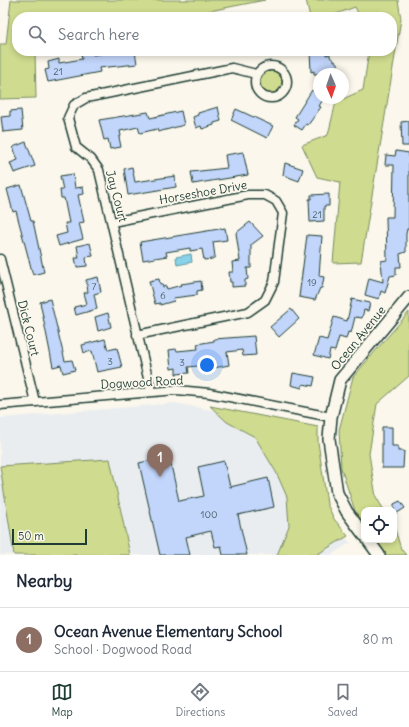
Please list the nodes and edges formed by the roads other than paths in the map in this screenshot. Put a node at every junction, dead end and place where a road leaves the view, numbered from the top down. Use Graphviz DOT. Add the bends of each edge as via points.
graph roads {
  1 [pos="256,74"];
  2 [pos="112,222"];
  3 [pos="0,259"];
  4 [pos="409,297"];
  5 [pos="137,335"];
  6 [pos="151,391"];
  7 [pos="35,402"];
  8 [pos="0,405"];
  9 [pos="331,416"];
  10 [pos="361,531"];
  11 [pos="370,543"];
  12 [pos="379,555"];
  1 -- 1 [label="street" via="254,84 258,94 263,97 278,97 285,90 287,79 281,70 271,66"];
  1 -- 2 [label="street, Jay Court" via="232,68 86,98 74,106 68,118 76,147 91,159 99,170"];
  2 -- 5 [label="street, Jay Court"];
  2 -- 5 [label="street, Horseshoe Drive" via="248,195 265,195 276,201 283,213 274,282 265,300 248,312"];
  3 -- 7 [label="street, Dick Court"];
  4 -- 9 [label="main road, Ocean Avenue" via="340,380"];
  5 -- 6 [label="street, Jay Court"];
  6 -- 7 [label="street, Dogwood Road"];
  6 -- 9 [label="street, Dogwood Road" via="209,393"];
  7 -- 8 [label="street, Dogwood Road"];
  9 -- 10 [label="main road, Ocean Avenue" via="329,439 337,493 346,512"];
  11 -- 12 [label="main road"];
}
